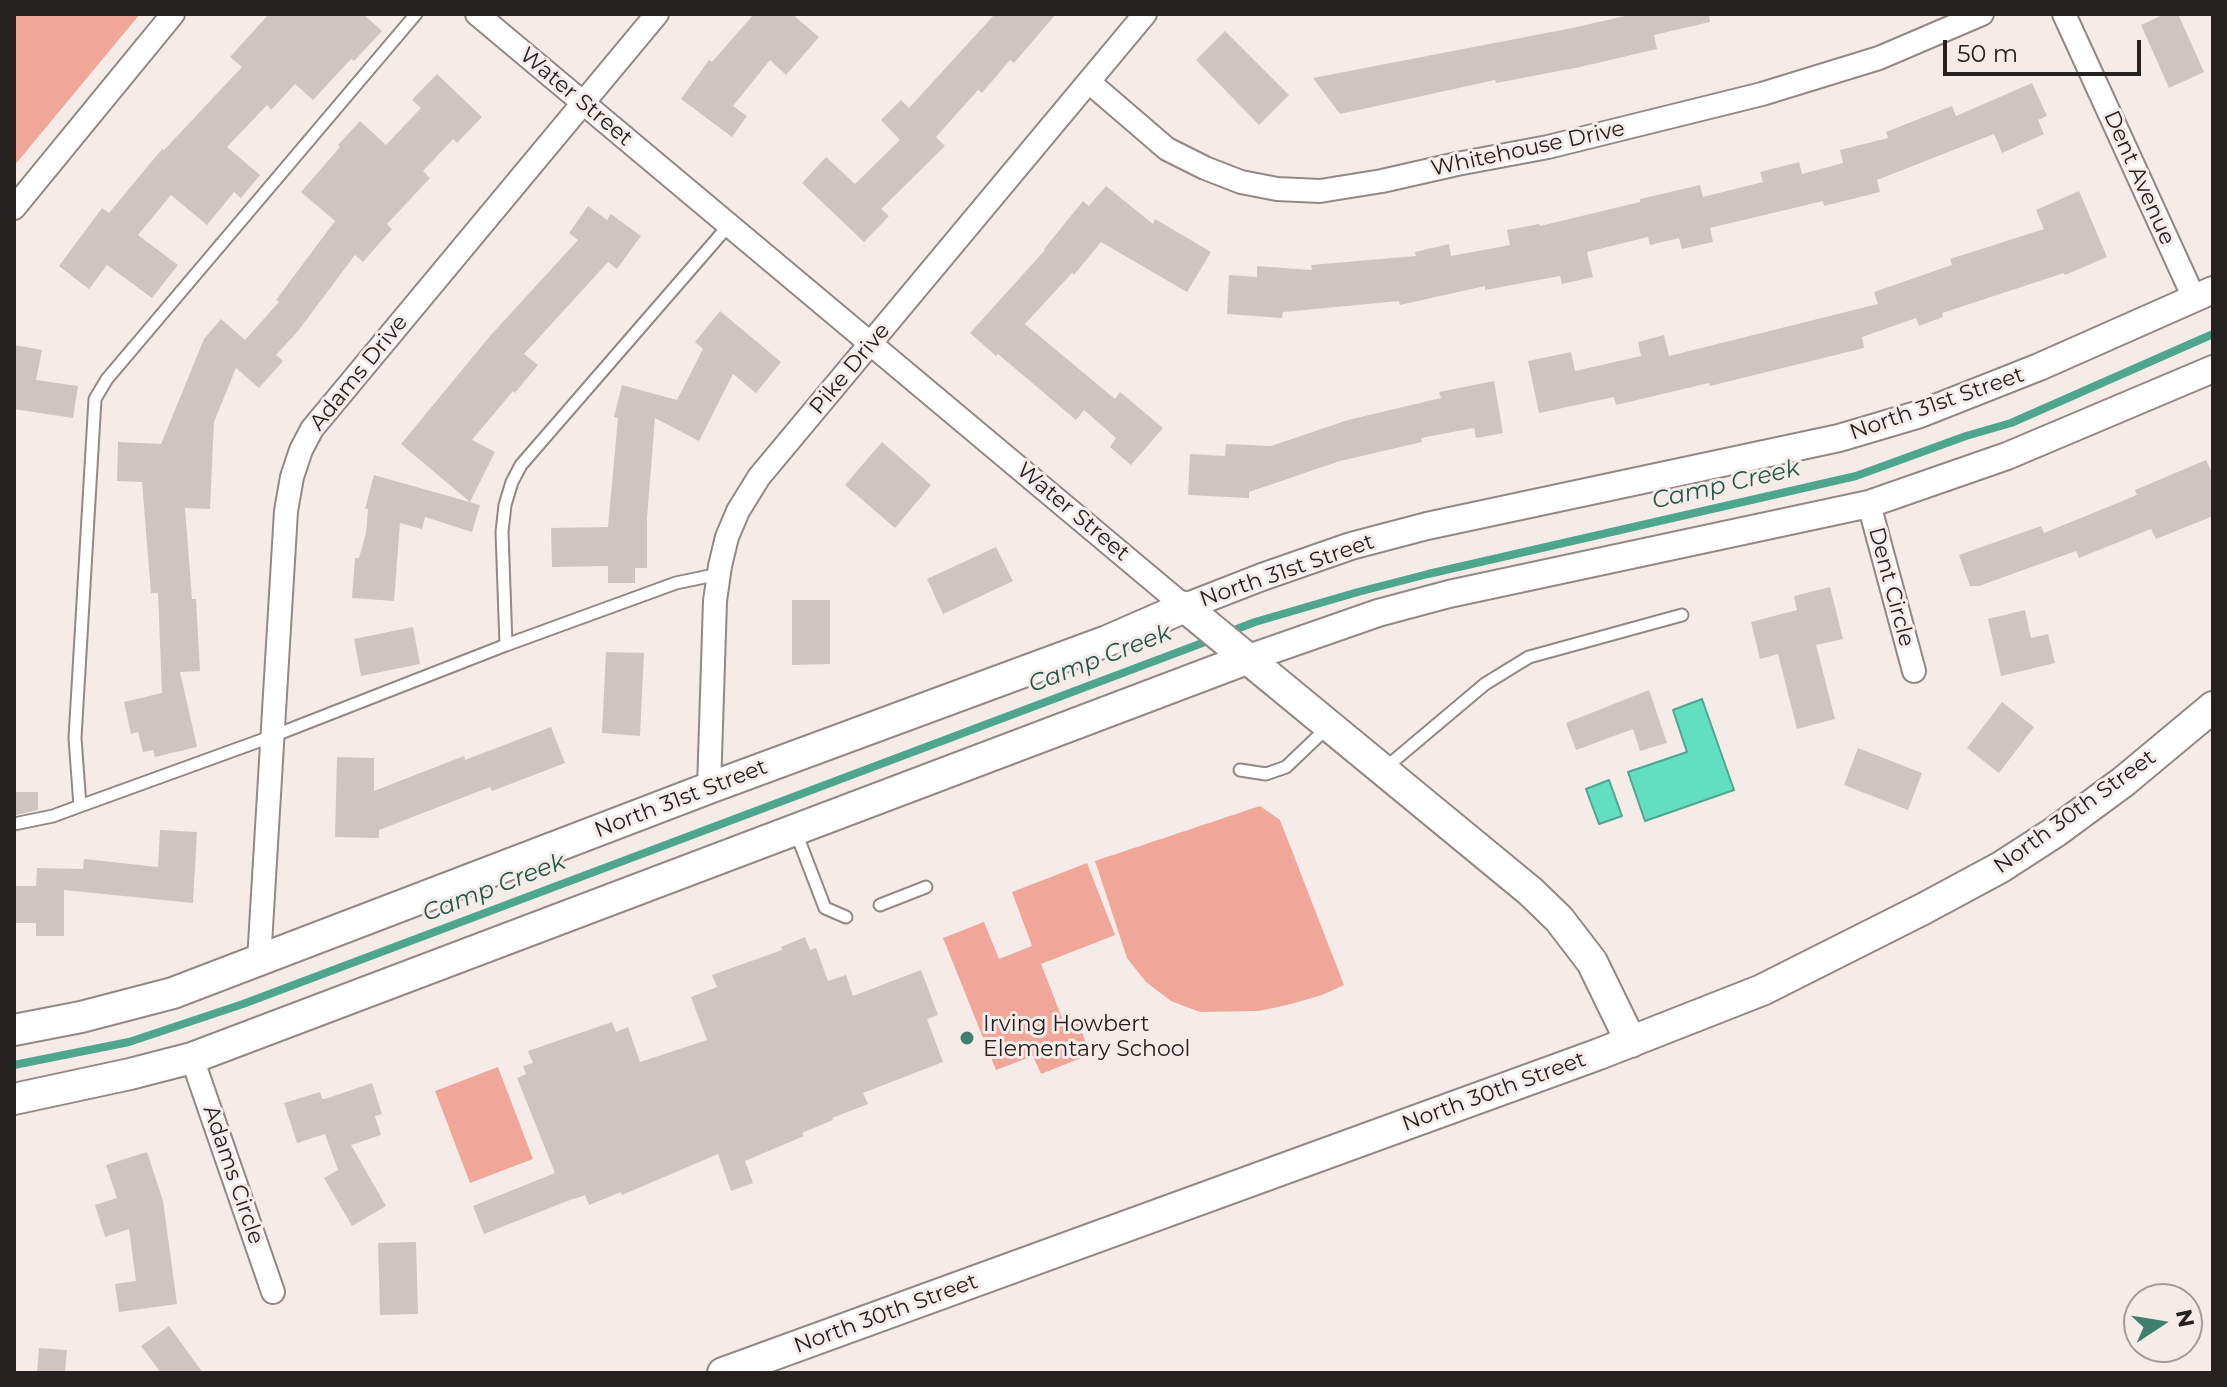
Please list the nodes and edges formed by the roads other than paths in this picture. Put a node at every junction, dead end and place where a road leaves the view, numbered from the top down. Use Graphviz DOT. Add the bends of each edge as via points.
graph roads {
  1 [pos="173,14"];
  2 [pos="416,14"];
  3 [pos="477,14"];
  4 [pos="657,14"];
  5 [pos="1145,14"];
  6 [pos="1982,14"];
  7 [pos="2064,14"];
  8 [pos="1089,82"];
  9 [pos="583,102"];
  10 [pos="14,208"];
  11 [pos="729,225"];
  12 [pos="2203,294"];
  13 [pos="870,344"];
  14 [pos="2213,369"];
  15 [pos="1869,504"];
  16 [pos="719,574"];
  17 [pos="1185,607"];
  18 [pos="1682,615"];
  19 [pos="506,645"];
  20 [pos="1249,658"];
  21 [pos="1914,671"];
  22 [pos="2213,707"];
  23 [pos="1330,725"];
  24 [pos="273,736"];
  25 [pos="1383,769"];
  26 [pos="1240,770"];
  27 [pos="709,788"];
  28 [pos="80,806"];
  29 [pos="14,824"];
  30 [pos="795,830"];
  31 [pos="926,887"];
  32 [pos="880,905"];
  33 [pos="846,917"];
  34 [pos="259,961"];
  35 [pos="14,1030"];
  36 [pos="1631,1042"];
  37 [pos="192,1058"];
  38 [pos="14,1099"];
  39 [pos="273,1292"];
  40 [pos="723,1373"];
  1 -- 10 [label="street"];
  2 -- 28 [label="lane" via="95,399 75,738"];
  3 -- 9 [label="street, Water Street"];
  4 -- 9 [label="street, Adams Drive"];
  5 -- 8 [label="street, Pike Drive"];
  6 -- 8 [label="street, Whitehouse Drive" via="1879,58 1762,94 1548,147 1320,191 1265,187 1205,168 1167,149"];
  7 -- 12 [label="street, Dent Avenue"];
  8 -- 13 [label="street, Pike Drive"];
  9 -- 11 [label="street, Water Street"];
  9 -- 24 [label="street, Adams Drive" via="312,429 301,450 286,511"];
  11 -- 13 [label="street, Water Street"];
  11 -- 19 [label="lane" via="521,465 505,505 502,532"];
  12 -- 17 [label="street, North 31st Street" via="1920,414 1824,441 1427,526 1351,546"];
  13 -- 16 [label="street, Pike Drive" via="759,477 727,537"];
  13 -- 17 [label="street, Water Street"];
  14 -- 15 [label="street" via="2007,456"];
  15 -- 20 [label="street" via="1449,594"];
  15 -- 21 [label="street, Dent Circle"];
  16 -- 19 [label="lane" via="676,583"];
  16 -- 27 [label="street, Pike Drive"];
  17 -- 20 [label="main road, Water Street"];
  17 -- 27 [label="main road, North 31st Street" via="1107,641"];
  18 -- 25 [label="lane" via="1529,657 1485,684"];
  19 -- 24 [label="lane"];
  20 -- 23 [label="main road, Water Street"];
  20 -- 30 [label="main road"];
  22 -- 36 [label="main road, North 30th Street" via="2123,782 2001,867 1762,990"];
  23 -- 25 [label="main road, Water Street"];
  23 -- 26 [label="lane" via="1286,767 1266,774"];
  24 -- 28 [label="lane"];
  24 -- 34 [label="street, Adams Drive"];
  25 -- 36 [label="main road, Water Street" via="1559,919 1592,962"];
  27 -- 34 [label="main road, North 31st Street"];
  28 -- 29 [label="lane"];
  30 -- 33 [label="lane" via="825,908"];
  30 -- 37 [label="main road"];
  31 -- 32 [label="lane"];
  34 -- 35 [label="main road, North 31st Street" via="135,1004"];
  36 -- 40 [label="main road, North 30th Street"];
  37 -- 38 [label="main road"];
  37 -- 39 [label="street, Adams Circle"];
}
